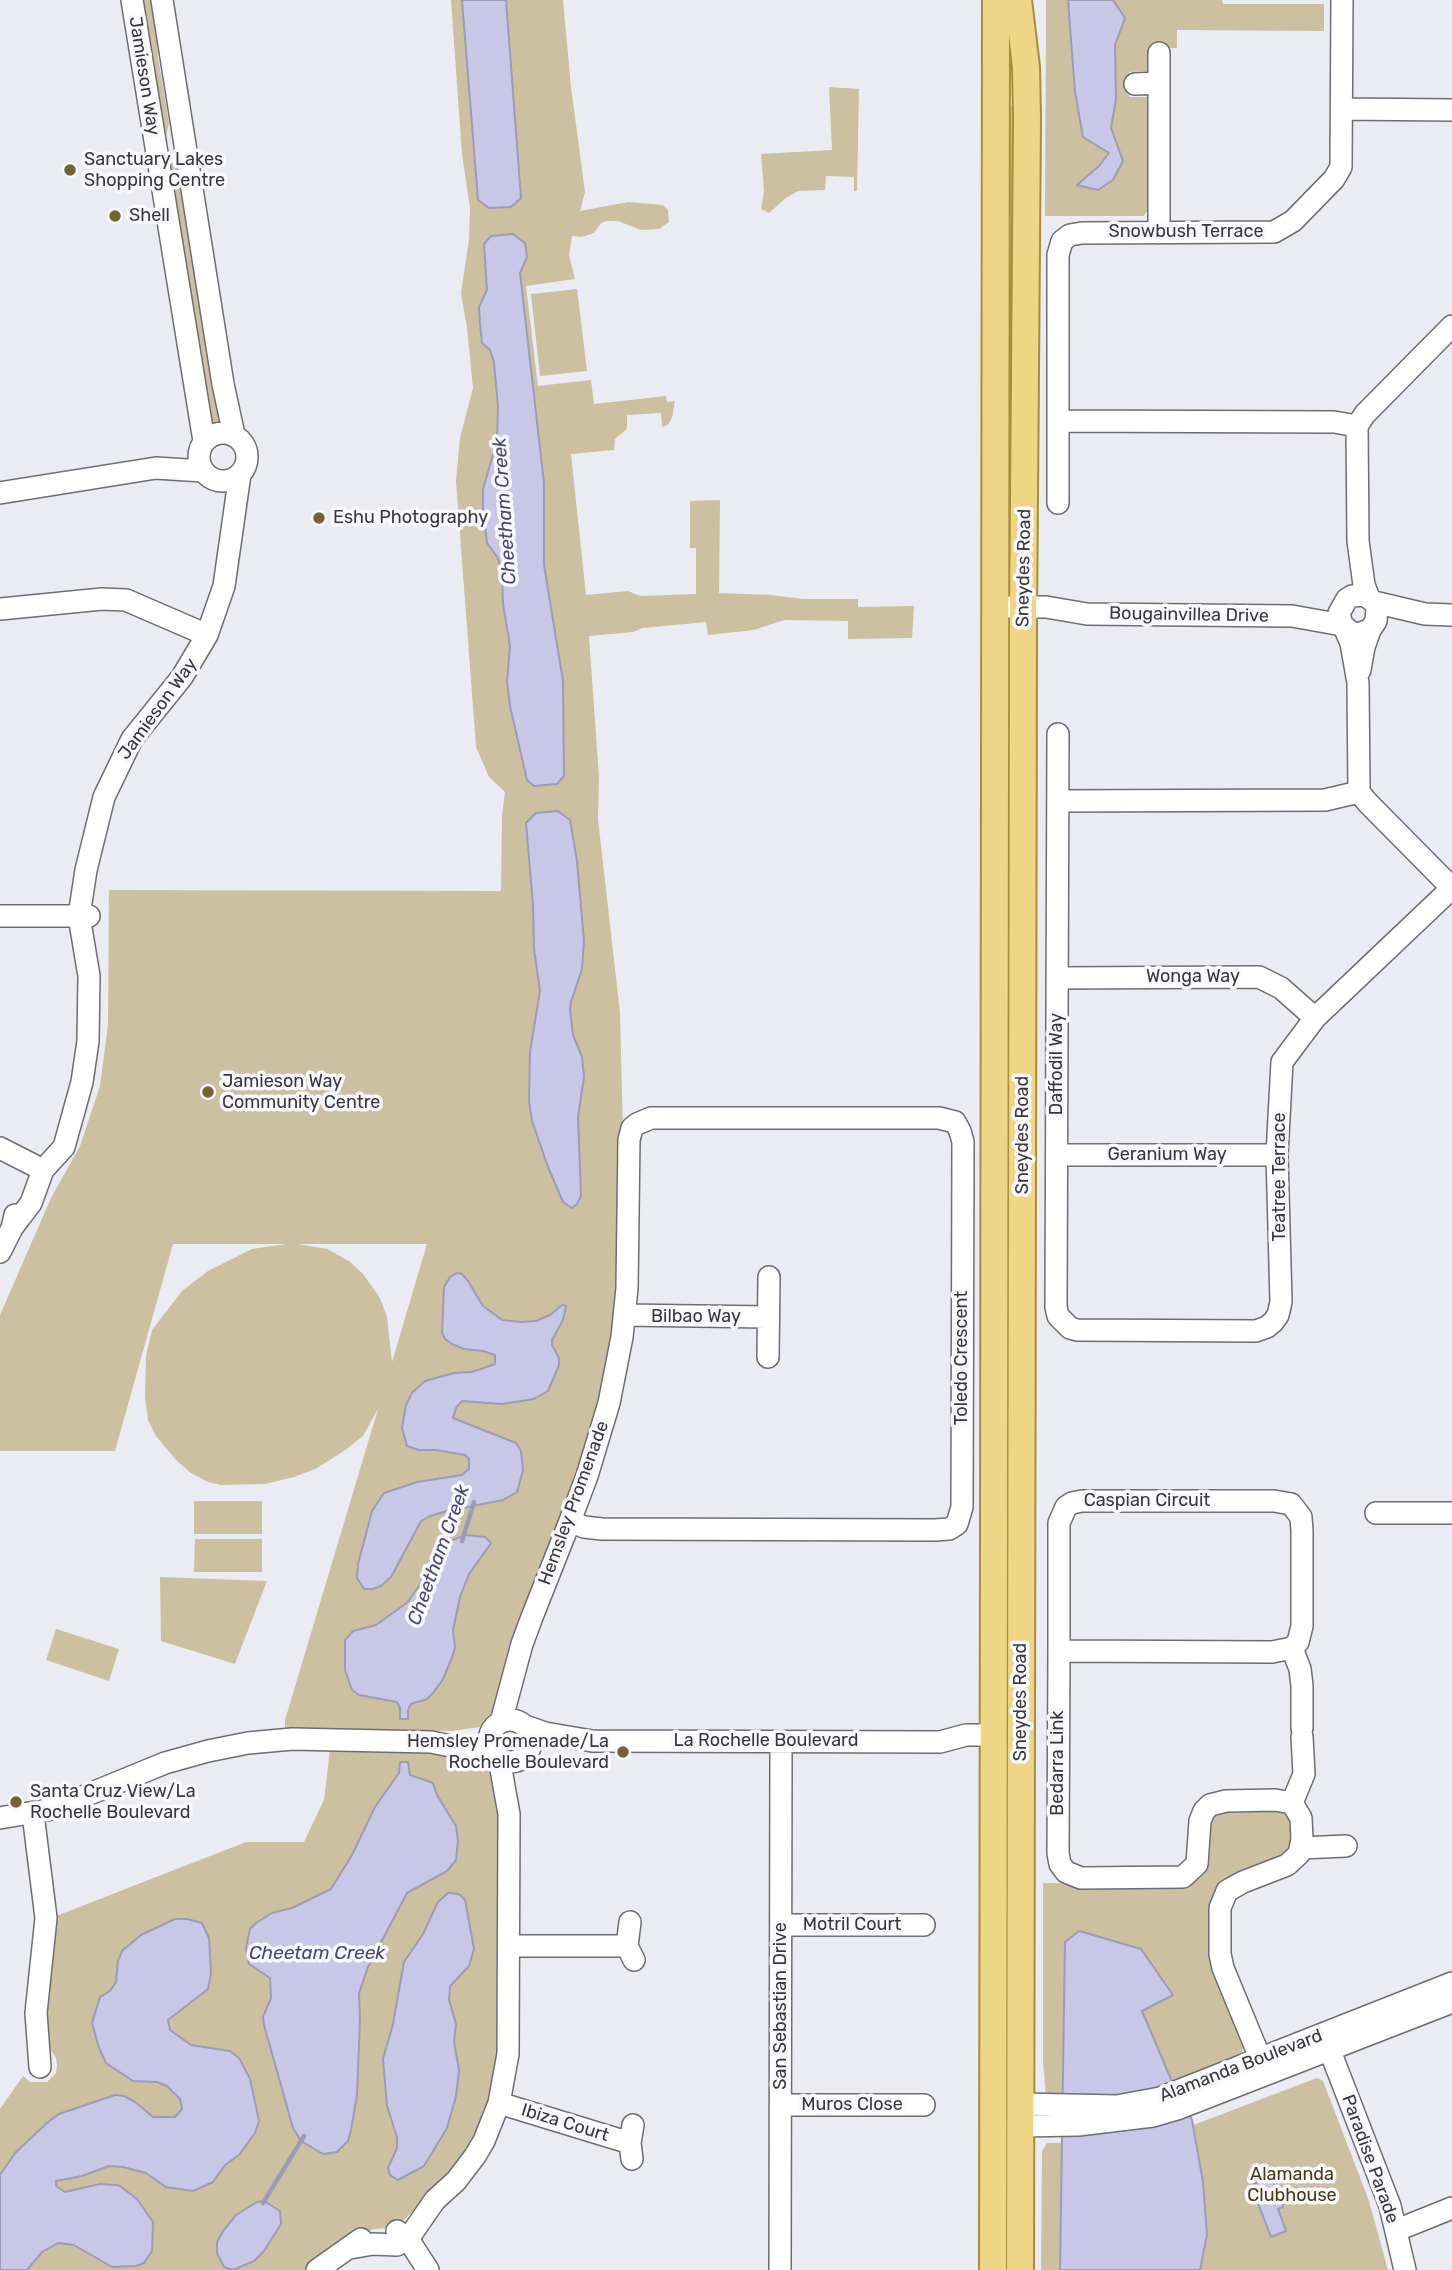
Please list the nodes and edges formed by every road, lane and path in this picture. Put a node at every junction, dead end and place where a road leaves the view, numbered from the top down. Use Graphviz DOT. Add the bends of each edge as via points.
graph roads {
  1 [pos="132,0"];
  2 [pos="162,0"];
  3 [pos="996,0"];
  4 [pos="1018,0"];
  5 [pos="1342,0"];
  6 [pos="1159,53"];
  7 [pos="1158,83"];
  8 [pos="1135,84"];
  9 [pos="1342,109"];
  10 [pos="1452,110"];
  11 [pos="184,142"];
  12 [pos="157,152"];
  13 [pos="1158,233"];
  14 [pos="1452,326"];
  15 [pos="1058,421"];
  16 [pos="1357,426"];
  17 [pos="234,435"];
  18 [pos="203,443"];
  19 [pos="156,468"];
  20 [pos="240,474"];
  21 [pos="209,476"];
  22 [pos="0,493"];
  23 [pos="1058,503"];
  24 [pos="231,524"];
  25 [pos="1358,541"];
  26 [pos="1345,600"];
  27 [pos="1371,600"];
  28 [pos="0,609"];
  29 [pos="1425,614"];
  30 [pos="995,615"];
  31 [pos="1023,615"];
  32 [pos="1452,615"];
  33 [pos="1292,616"];
  34 [pos="1344,627"];
  35 [pos="1372,628"];
  36 [pos="207,635"];
  37 [pos="1358,683"];
  38 [pos="1058,734"];
  39 [pos="1359,792"];
  40 [pos="1058,801"];
  41 [pos="1452,888"];
  42 [pos="0,916"];
  43 [pos="84,916"];
  44 [pos="1057,978"];
  45 [pos="1315,1018"];
  46 [pos="637,1124"];
  47 [pos="0,1148"];
  48 [pos="1057,1155"];
  49 [pos="1277,1155"];
  50 [pos="38,1168"];
  51 [pos="0,1252"];
  52 [pos="769,1277"];
  53 [pos="624,1315"];
  54 [pos="768,1317"];
  55 [pos="1064,1324"];
  56 [pos="768,1357"];
  57 [pos="1376,1513"];
  58 [pos="1452,1513"];
  59 [pos="570,1521"];
  60 [pos="1292,1648"];
  61 [pos="1059,1651"];
  62 [pos="511,1724"];
  63 [pos="592,1741"];
  64 [pos="431,1742"];
  65 [pos="781,1742"];
  66 [pos="1021,1742"];
  67 [pos="994,1743"];
  68 [pos="524,1756"];
  69 [pos="497,1757"];
  70 [pos="1292,1803"];
  71 [pos="33,1814"];
  72 [pos="509,1814"];
  73 [pos="0,1818"];
  74 [pos="1346,1846"];
  75 [pos="1301,1848"];
  76 [pos="630,1922"];
  77 [pos="927,1924"];
  78 [pos="781,1926"];
  79 [pos="509,1946"];
  80 [pos="1452,1983"];
  81 [pos="1452,2002"];
  82 [pos="1326,2042"];
  83 [pos="1264,2066"];
  84 [pos="40,2067"];
  85 [pos="499,2103"];
  86 [pos="780,2105"];
  87 [pos="927,2106"];
  88 [pos="993,2114"];
  89 [pos="1021,2115"];
  90 [pos="632,2143"];
  91 [pos="1452,2208"];
  92 [pos="1397,2230"];
  93 [pos="401,2238"];
  94 [pos="317,2270"];
  95 [pos="416,2270"];
  96 [pos="428,2270"];
  97 [pos="780,2270"];
  98 [pos="993,2270"];
  99 [pos="1020,2270"];
  100 [pos="1405,2270"];
  1 -- 12 [label="street, Jamieson Way"];
  2 -- 11 [label="street, Jamieson Way"];
  3 -- 30 [label="main road, Sneydes Road"];
  4 -- 31 [label="main road, Sneydes Road" via="1027,118"];
  5 -- 9 [label="street, Snowbush Terrace"];
  6 -- 7 [label="street"];
  7 -- 8 [label="street"];
  7 -- 13 [label="street"];
  9 -- 10 [label="street"];
  9 -- 13 [label="street, Snowbush Terrace" via="1338,174 1283,228 1262,233"];
  11 -- 12 [label="street, Jamieson Way"];
  11 -- 17 [label="street, Jamieson Way"];
  12 -- 18 [label="street, Jamieson Way"];
  13 -- 15 [label="street, Snowbush Terrace" via="1075,233 1062,241 1058,255"];
  14 -- 16 [label="street"];
  15 -- 16 [label="street" via="1334,422"];
  15 -- 23 [label="street, Snowbush Terrace"];
  16 -- 25 [label="street"];
  17 -- 18 [label="street" via="218,432"];
  17 -- 20 [label="street, Jamieson Way" via="247,453"];
  18 -- 19 [label="street"];
  18 -- 21 [label="street, Jamieson Way" via="198,458"];
  19 -- 21 [label="street"];
  19 -- 22 [label="street"];
  20 -- 21 [label="street" via="229,480"];
  20 -- 24 [label="street, Jamieson Way"];
  21 -- 24 [label="street, Jamieson Way" via="226,501"];
  24 -- 36 [label="street, Jamieson Way" via="224,586"];
  25 -- 26 [label="street"];
  25 -- 27 [label="street" via="1364,585"];
  26 -- 27 [label="street" via="1358,595"];
  26 -- 33 [label="street, Bougainvillea Drive"];
  26 -- 34 [label="street" via="1339,613"];
  27 -- 29 [label="street"];
  27 -- 35 [label="street" via="1378,615"];
  28 -- 36 [label="street" via="126,600"];
  29 -- 32 [label="street"];
  29 -- 35 [label="street"];
  30 -- 31 [label="street, Bougainvillea Drive"];
  30 -- 67 [label="main road, Sneydes Road"];
  31 -- 33 [label="street, Bougainvillea Drive" via="1046,607 1087,614"];
  31 -- 66 [label="main road, Sneydes Road"];
  33 -- 34 [label="street, Bougainvillea Drive"];
  34 -- 35 [label="street" via="1357,634"];
  34 -- 37 [label="street"];
  35 -- 37 [label="street"];
  36 -- 43 [label="street, Jamieson Way" via="183,677 146,720 121,759 104,797 92,852 94,884"];
  37 -- 39 [label="street"];
  38 -- 40 [label="street, Daffodil Way"];
  39 -- 40 [label="street" via="1325,800"];
  39 -- 41 [label="street"];
  40 -- 44 [label="street, Daffodil Way"];
  41 -- 45 [label="street, Teatree Terrace"];
  42 -- 43 [label="street"];
  43 -- 50 [label="street, Jamieson Way" via="95,949 89,976 86,1061 64,1147"];
  44 -- 45 [label="street, Wonga Way" via="1259,977 1281,988"];
  44 -- 48 [label="street, Daffodil Way"];
  45 -- 49 [label="street, Teatree Terrace" via="1282,1062"];
  46 -- 53 [label="street, Hemsley Promenade" via="629,1140"];
  46 -- 59 [label="street, Toledo Crescent" via="651,1118 939,1118 956,1125 962,1142 961,1514 957,1524 935,1530 602,1529"];
  47 -- 50 [label="street"];
  48 -- 49 [label="street, Geranium Way"];
  48 -- 55 [label="street, Daffodil Way" via="1056,1307"];
  49 -- 55 [label="street, Teatree Terrace" via="1281,1302 1278,1315 1267,1327 1256,1331 1077,1330"];
  50 -- 51 [label="street, Jamieson Way" via="31,1203"];
  52 -- 54 [label="street"];
  53 -- 54 [label="street, Bilbao Way"];
  53 -- 59 [label="street, Hemsley Promenade" via="604,1423"];
  54 -- 56 [label="street"];
  57 -- 58 [label="street"];
  59 -- 62 [label="street, Hemsley Promenade" via="522,1644 514,1673"];
  60 -- 61 [label="street" via="1272,1652"];
  60 -- 61 [label="street, Caspian Circuit" via="1302,1626 1302,1531 1301,1517 1291,1504 1082,1501 1066,1507 1059,1523"];
  60 -- 70 [label="street" via="1303,1686 1304,1774"];
  61 -- 70 [label="street, Bedarra Link" via="1058,1853 1066,1872 1082,1878 1183,1877 1197,1864 1200,1821 1210,1805 1226,1801"];
  62 -- 63 [label="street, La Rochelle Boulevard"];
  62 -- 64 [label="street"];
  62 -- 68 [label="street" via="530,1737"];
  62 -- 69 [label="street" via="493,1728 489,1739"];
  63 -- 65 [label="street, La Rochelle Boulevard"];
  63 -- 68 [label="street, La Rochelle Boulevard"];
  64 -- 69 [label="street"];
  64 -- 71 [label="street" via="292,1740 228,1746 148,1769"];
  65 -- 67 [label="street, La Rochelle Boulevard" via="940,1742 965,1749"];
  65 -- 78 [label="street, San Sebastian Drive"];
  66 -- 67 [label="main road"];
  66 -- 89 [label="main road, Sneydes Road"];
  67 -- 88 [label="main road, Sneydes Road"];
  68 -- 69 [label="street" via="511,1761"];
  68 -- 72 [label="street"];
  69 -- 72 [label="street"];
  70 -- 75 [label="street" via="1301,1818"];
  71 -- 73 [label="street"];
  71 -- 84 [label="street" via="46,1918 36,2012"];
  72 -- 79 [label="street"];
  74 -- 75 [label="street"];
  75 -- 83 [label="street" via="1287,1865 1227,1891 1220,1908 1223,1968"];
  76 -- 79 [label="street" via="631,1953"];
  77 -- 78 [label="street, Motril Court"];
  78 -- 86 [label="street, San Sebastian Drive"];
  79 -- 85 [label="street" via="508,2054"];
  80 -- 82 [label="street, Alamanda Boulevard"];
  81 -- 82 [label="street, Alamanda Boulevard"];
  82 -- 83 [label="street, Alamanda Boulevard"];
  82 -- 92 [label="street, Paradise Parade"];
  83 -- 89 [label="street, Alamanda Boulevard" via="1189,2096 1165,2113 1134,2120 1078,2125 1052,2115"];
  85 -- 90 [label="street, Ibiza Court"];
  85 -- 93 [label="street" via="475,2156 456,2181 414,2212"];
  86 -- 87 [label="street, Muros Close"];
  86 -- 97 [label="street, San Sebastian Drive"];
  88 -- 89 [label="main road"];
  88 -- 98 [label="main road, Sneydes Road"];
  89 -- 99 [label="main road, Sneydes Road"];
  91 -- 92 [label="street"];
  92 -- 100 [label="street, Paradise Parade"];
  93 -- 94 [label="street" via="366,2236"];
  93 -- 95 [label="street" via="404,2259"];
  93 -- 96 [label="street"];
}
